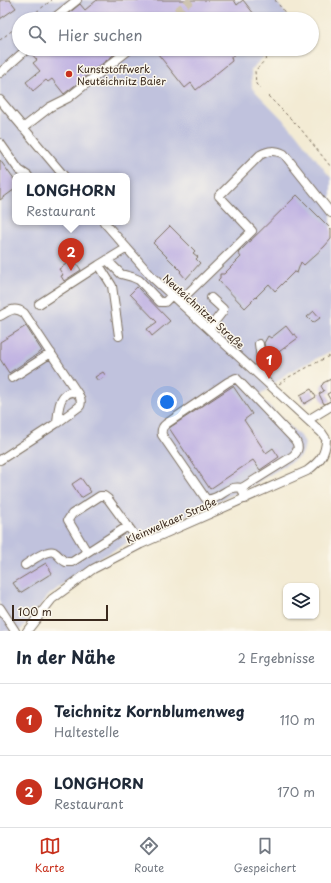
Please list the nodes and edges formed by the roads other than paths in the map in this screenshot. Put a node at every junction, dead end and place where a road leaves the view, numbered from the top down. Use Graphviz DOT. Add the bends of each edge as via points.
graph roads {
  1 [pos="77,0"];
  2 [pos="62,12"];
  3 [pos="19,56"];
  4 [pos="121,56"];
  5 [pos="0,73"];
  6 [pos="0,100"];
  7 [pos="23,128"];
  8 [pos="0,143"];
  9 [pos="24,173"];
  10 [pos="58,173"];
  11 [pos="331,213"];
  12 [pos="107,225"];
  13 [pos="127,248"];
  14 [pos="107,260"];
  15 [pos="99,265"];
  16 [pos="172,295"];
  17 [pos="211,298"];
  18 [pos="179,302"];
  19 [pos="39,304"];
  20 [pos="0,316"];
  21 [pos="209,330"];
  22 [pos="119,336"];
  23 [pos="259,344"];
  24 [pos="51,353"];
  25 [pos="12,378"];
  26 [pos="264,379"];
  27 [pos="78,394"];
  28 [pos="331,406"];
  29 [pos="308,420"];
  30 [pos="57,423"];
  31 [pos="329,443"];
  32 [pos="0,460"];
  33 [pos="242,488"];
  34 [pos="244,499"];
  35 [pos="128,526"];
  36 [pos="141,544"];
  37 [pos="87,552"];
  38 [pos="25,565"];
  39 [pos="0,608"];
  40 [pos="16,631"];
  41 [pos="27,631"];
  1 -- 2 [label="street"];
  3 -- 5 [label="street"];
  4 -- 7 [label="street" via="68,98 50,106"];
  6 -- 7 [label="street"];
  7 -- 10 [label="street"];
  8 -- 9 [label="street"];
  11 -- 18 [label="street" via="284,154 273,151 260,155 219,196 252,230"];
  12 -- 13 [label="street, Neuteichnitzer Straße"];
  13 -- 14 [label="street"];
  13 -- 16 [label="street, Neuteichnitzer Straße"];
  14 -- 15 [label="street"];
  14 -- 16 [label="street" via="121,274 139,280 160,302 165,302"];
  15 -- 19 [label="street"];
  15 -- 22 [label="street" via="112,286"];
  16 -- 18 [label="street, Neuteichnitzer Straße"];
  17 -- 21 [label="street" via="223,311"];
  18 -- 21 [label="street, Neuteichnitzer Straße"];
  20 -- 24 [label="street" via="12,309 21,311"];
  21 -- 26 [label="street, Neuteichnitzer Straße"];
  23 -- 26 [label="street"];
  24 -- 25 [label="street"];
  24 -- 27 [label="street"];
  26 -- 29 [label="street, Neuteichnitzer Straße"];
  27 -- 30 [label="street" via="81,398 80,406"];
  27 -- 30 [label="street" via="73,392 62,398"];
  28 -- 29 [label="street"];
  29 -- 31 [label="street, Neuteichnitzer Straße"];
  30 -- 32 [label="street"];
  31 -- 34 [label="street, Kleinwelkaer Straße" via="323,455 307,471"];
  33 -- 33 [label="street" via="293,456 298,445 235,378 166,424 161,432 206,499 212,499 233,487"];
  33 -- 34 [label="street"];
  34 -- 36 [label="street, Kleinwelkaer Straße"];
  35 -- 36 [label="street"];
  35 -- 37 [label="street"];
  35 -- 37 [label="street" via="108,499 100,496 72,514 68,520"];
  36 -- 41 [label="street, Kleinwelkaer Straße" via="93,569 52,599"];
  37 -- 38 [label="street" via="68,563 55,552 46,552"];
  39 -- 40 [label="street"];
}
